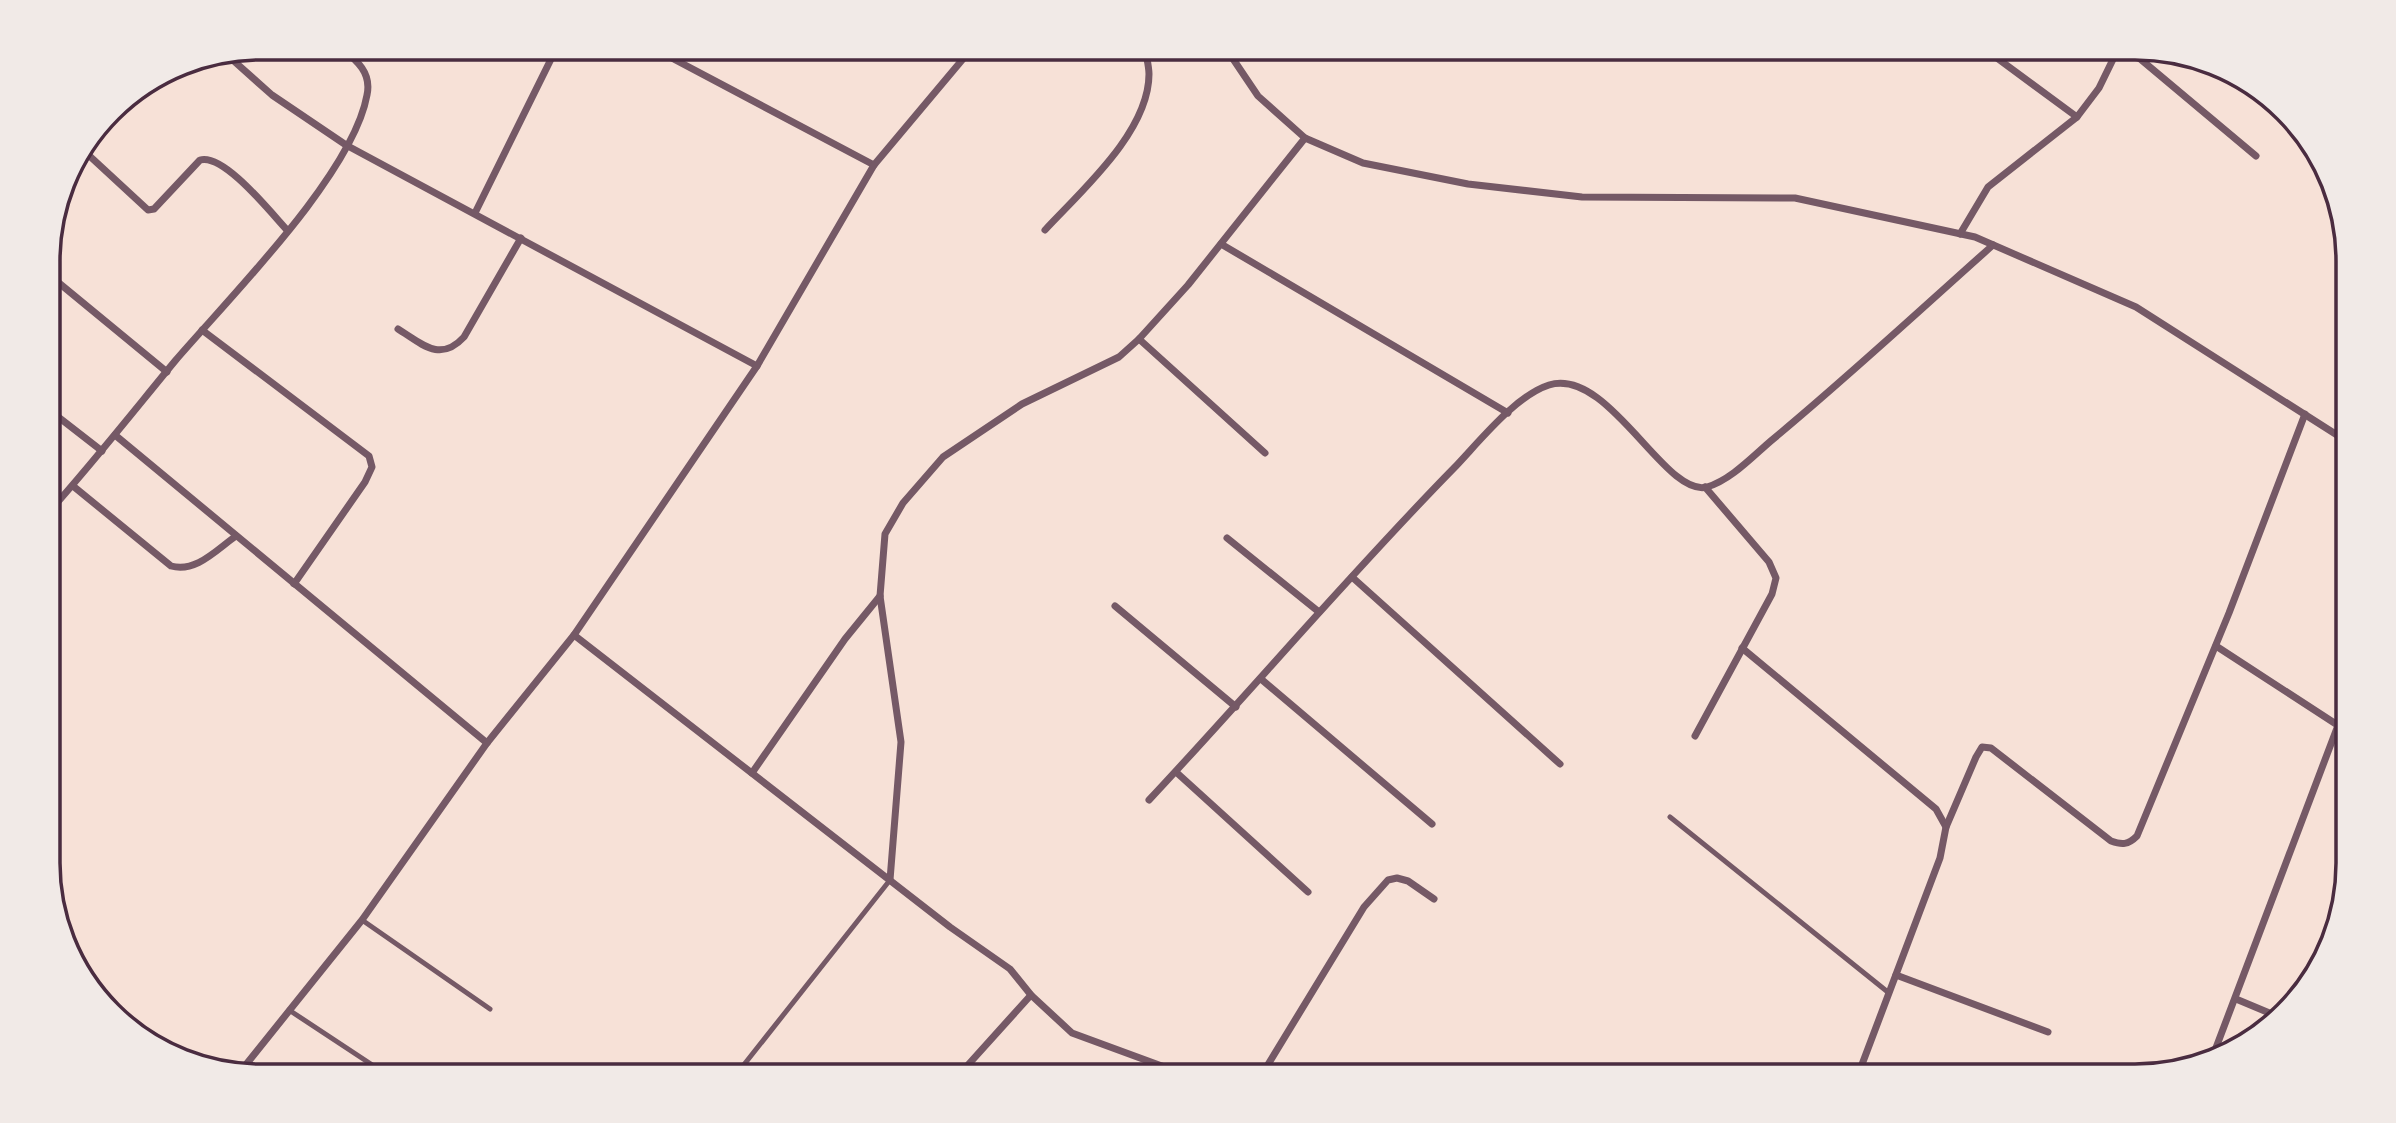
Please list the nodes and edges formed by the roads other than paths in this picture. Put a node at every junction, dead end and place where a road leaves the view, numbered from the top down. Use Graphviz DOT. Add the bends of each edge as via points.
graph roads {
  1 [pos="357,60"];
  2 [pos="550,60"];
  3 [pos="676,60"];
  4 [pos="962,60"];
  5 [pos="1147,60"];
  6 [pos="1234,60"];
  7 [pos="2000,60"];
  8 [pos="2113,60"];
  9 [pos="2142,60"];
  10 [pos="234,61"];
  11 [pos="2077,117"];
  12 [pos="1305,138"];
  13 [pos="346,145"];
  14 [pos="89,156"];
  15 [pos="2256,156"];
  16 [pos="874,165"];
  17 [pos="475,213"];
  18 [pos="287,230"];
  19 [pos="1045,230"];
  20 [pos="1960,234"];
  21 [pos="522,238"];
  22 [pos="1221,244"];
  23 [pos="1993,245"];
  24 [pos="60,284"];
  25 [pos="398,329"];
  26 [pos="202,330"];
  27 [pos="1139,339"];
  28 [pos="757,366"];
  29 [pos="167,372"];
  30 [pos="1508,413"];
  31 [pos="2305,414"];
  32 [pos="60,417"];
  33 [pos="115,435"];
  34 [pos="2337,435"];
  35 [pos="102,451"];
  36 [pos="1265,453"];
  37 [pos="73,485"];
  38 [pos="1705,487"];
  39 [pos="60,500"];
  40 [pos="236,536"];
  41 [pos="1227,538"];
  42 [pos="1353,577"];
  43 [pos="294,584"];
  44 [pos="880,596"];
  45 [pos="1115,606"];
  46 [pos="1319,612"];
  47 [pos="574,635"];
  48 [pos="2216,646"];
  49 [pos="1742,648"];
  50 [pos="1261,679"];
  51 [pos="1236,707"];
  52 [pos="2337,725"];
  53 [pos="2337,731"];
  54 [pos="1695,736"];
  55 [pos="487,743"];
  56 [pos="1560,764"];
  57 [pos="1175,772"];
  58 [pos="752,773"];
  59 [pos="1149,800"];
  60 [pos="1670,817"];
  61 [pos="1433,824"];
  62 [pos="1946,827"];
  63 [pos="890,880"];
  64 [pos="1308,892"];
  65 [pos="1434,899"];
  66 [pos="362,920"];
  67 [pos="1896,975"];
  68 [pos="1889,993"];
  69 [pos="1031,995"];
  70 [pos="2236,999"];
  71 [pos="490,1009"];
  72 [pos="289,1010"];
  73 [pos="2269,1013"];
  74 [pos="2048,1032"];
  75 [pos="2217,1046"];
  76 [pos="247,1063"];
  77 [pos="1269,1063"];
  78 [pos="1862,1063"];
  79 [pos="371,1064"];
  80 [pos="745,1064"];
  81 [pos="969,1064"];
  82 [pos="1155,1064"];
  1 -- 13 [label="street" via="367,75 368,93"];
  2 -- 17 [label="street"];
  3 -- 16 [label="street"];
  4 -- 16 [label="street"];
  5 -- 19 [label="street" via="1149,76 1136,123 1111,159"];
  6 -- 12 [label="street" via="1258,96"];
  7 -- 11 [label="street"];
  8 -- 11 [label="street"];
  9 -- 15 [label="street"];
  10 -- 13 [label="street" via="272,95"];
  11 -- 20 [label="street" via="1988,187"];
  12 -- 20 [label="street" via="1363,163 1468,184 1582,197 1795,198"];
  12 -- 22 [label="street"];
  13 -- 17 [label="street"];
  13 -- 18 [label="street"];
  14 -- 18 [label="street" via="148,210 200,160 216,162 233,173"];
  16 -- 28 [label="street"];
  17 -- 21 [label="street"];
  18 -- 26 [label="street"];
  20 -- 23 [label="street"];
  21 -- 25 [label="street" via="454,348 443,352 428,348"];
  21 -- 28 [label="street"];
  22 -- 27 [label="street"];
  22 -- 30 [label="street"];
  23 -- 31 [label="street" via="2136,307"];
  23 -- 38 [label="street" via="1801,416 1727,477"];
  24 -- 29 [label="street"];
  26 -- 29 [label="street"];
  26 -- 43 [label="street" via="369,456 372,467 365,482"];
  27 -- 36 [label="street"];
  27 -- 44 [label="street" via="1119,357 1022,404 943,457 903,503 885,534"];
  28 -- 47 [label="street"];
  29 -- 33 [label="street"];
  30 -- 38 [label="street" via="1538,389 1553,384 1586,390 1632,428 1681,480"];
  30 -- 42 [label="street"];
  31 -- 34 [label="street"];
  31 -- 48 [label="street"];
  32 -- 35 [label="street"];
  33 -- 35 [label="street"];
  33 -- 40 [label="street"];
  35 -- 37 [label="street"];
  37 -- 39 [label="street"];
  37 -- 40 [label="street" via="171,566 184,570 196,565"];
  38 -- 49 [label="street" via="1769,562 1776,578"];
  40 -- 43 [label="street"];
  41 -- 46 [label="street"];
  42 -- 46 [label="street"];
  42 -- 56 [label="street"];
  43 -- 55 [label="street"];
  44 -- 58 [label="street"];
  44 -- 63 [label="street" via="901,742"];
  45 -- 51 [label="street"];
  46 -- 50 [label="street"];
  47 -- 55 [label="street"];
  47 -- 58 [label="street"];
  48 -- 52 [label="street"];
  48 -- 62 [label="street" via="2158,790 2131,842 2110,841 1991,748 1982,747"];
  49 -- 54 [label="street"];
  49 -- 62 [label="street" via="1936,809"];
  50 -- 51 [label="street"];
  50 -- 61 [label="street"];
  51 -- 57 [label="street"];
  53 -- 70 [label="street"];
  55 -- 66 [label="street"];
  57 -- 59 [label="street"];
  57 -- 64 [label="street"];
  58 -- 63 [label="street"];
  60 -- 68 [label="lane"];
  62 -- 67 [label="street" via="1940,858"];
  63 -- 69 [label="street" via="1010,969"];
  63 -- 80 [label="lane"];
  65 -- 77 [label="street" via="1408,881 1388,880 1364,908"];
  66 -- 71 [label="lane"];
  66 -- 72 [label="street"];
  67 -- 68 [label="street"];
  67 -- 74 [label="street"];
  68 -- 78 [label="street"];
  69 -- 81 [label="street"];
  69 -- 82 [label="street" via="1072,1033"];
  70 -- 73 [label="street"];
  70 -- 75 [label="street"];
  72 -- 76 [label="street"];
  72 -- 79 [label="lane"];
}
